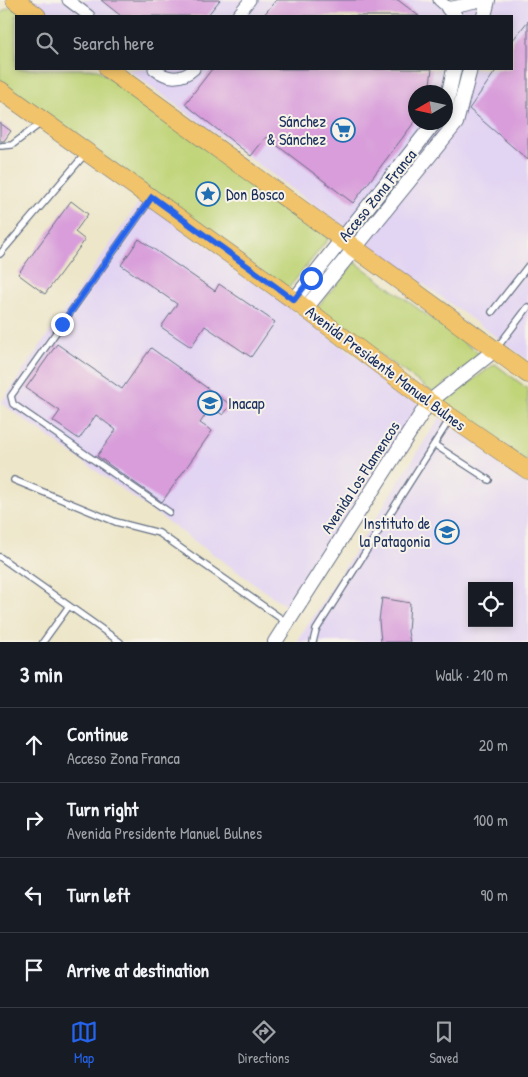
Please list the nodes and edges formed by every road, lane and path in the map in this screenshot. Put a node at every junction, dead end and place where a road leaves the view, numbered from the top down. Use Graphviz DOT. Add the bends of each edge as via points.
graph roads {
  1 [pos="5,0"];
  2 [pos="15,0"];
  3 [pos="68,0"];
  4 [pos="250,0"];
  5 [pos="487,0"];
  6 [pos="0,7"];
  7 [pos="447,8"];
  8 [pos="36,15"];
  9 [pos="88,15"];
  10 [pos="237,15"];
  11 [pos="484,15"];
  12 [pos="109,70"];
  13 [pos="155,70"];
  14 [pos="192,70"];
  15 [pos="454,70"];
  16 [pos="470,70"];
  17 [pos="451,85"];
  18 [pos="0,90"];
  19 [pos="44,121"];
  20 [pos="429,130"];
  21 [pos="1,146"];
  22 [pos="88,152"];
  23 [pos="152,197"];
  24 [pos="342,238"];
  25 [pos="356,249"];
  26 [pos="0,254"];
  27 [pos="528,266"];
  28 [pos="300,304"];
  29 [pos="528,307"];
  30 [pos="492,312"];
  31 [pos="494,350"];
  32 [pos="528,374"];
  33 [pos="429,402"];
  34 [pos="451,418"];
  35 [pos="435,445"];
  36 [pos="528,470"];
  37 [pos="14,480"];
  38 [pos="489,480"];
  39 [pos="169,512"];
  40 [pos="0,557"];
  41 [pos="69,606"];
  42 [pos="287,623"];
  43 [pos="43,642"];
  44 [pos="120,642"];
  45 [pos="275,642"];
  46 [pos="313,642"];
  1 -- 6 [label="main road"];
  2 -- 8 [label="main road"];
  3 -- 9 [label="street"];
  4 -- 10 [label="street"];
  5 -- 7 [label="street"];
  5 -- 11 [label="street"];
  12 -- 24 [label="main road"];
  13 -- 14 [label="street" via="165,77 180,77"];
  15 -- 17 [label="street"];
  16 -- 25 [label="street, Acceso Zona Franca" via="456,123"];
  18 -- 19 [label="main road, Avenida Presidente Manuel Bulnes"];
  19 -- 21 [label="lane" via="12,144"];
  19 -- 22 [label="main road, Avenida Presidente Manuel Bulnes"];
  20 -- 24 [label="street, Acceso Zona Franca"];
  22 -- 23 [label="main road, Avenida Presidente Manuel Bulnes"];
  22 -- 26 [label="lane"];
  23 -- 28 [label="main road, Avenida Presidente Manuel Bulnes"];
  23 -- 39 [label="lane" via="11,396 13,404"];
  24 -- 25 [label="main road"];
  24 -- 28 [label="street, Acceso Zona Franca"];
  25 -- 28 [label="street, Acceso Zona Franca"];
  25 -- 31 [label="main road"];
  27 -- 30 [label="lane"];
  28 -- 33 [label="main road, Avenida Presidente Manuel Bulnes"];
  29 -- 31 [label="lane"];
  31 -- 32 [label="main road"];
  31 -- 33 [label="street, Avenida Los Flamencos"];
  33 -- 34 [label="main road, Avenida Presidente Manuel Bulnes"];
  33 -- 42 [label="street, Avenida Los Flamencos"];
  34 -- 35 [label="lane"];
  34 -- 36 [label="main road, Avenida Presidente Manuel Bulnes"];
  35 -- 38 [label="lane"];
  35 -- 46 [label="lane" via="316,630"];
  37 -- 42 [label="lane" via="116,522 158,533"];
  40 -- 41 [label="lane"];
  41 -- 43 [label="lane"];
  41 -- 44 [label="lane"];
  42 -- 45 [label="street, Avenida Los Flamencos"];
}
